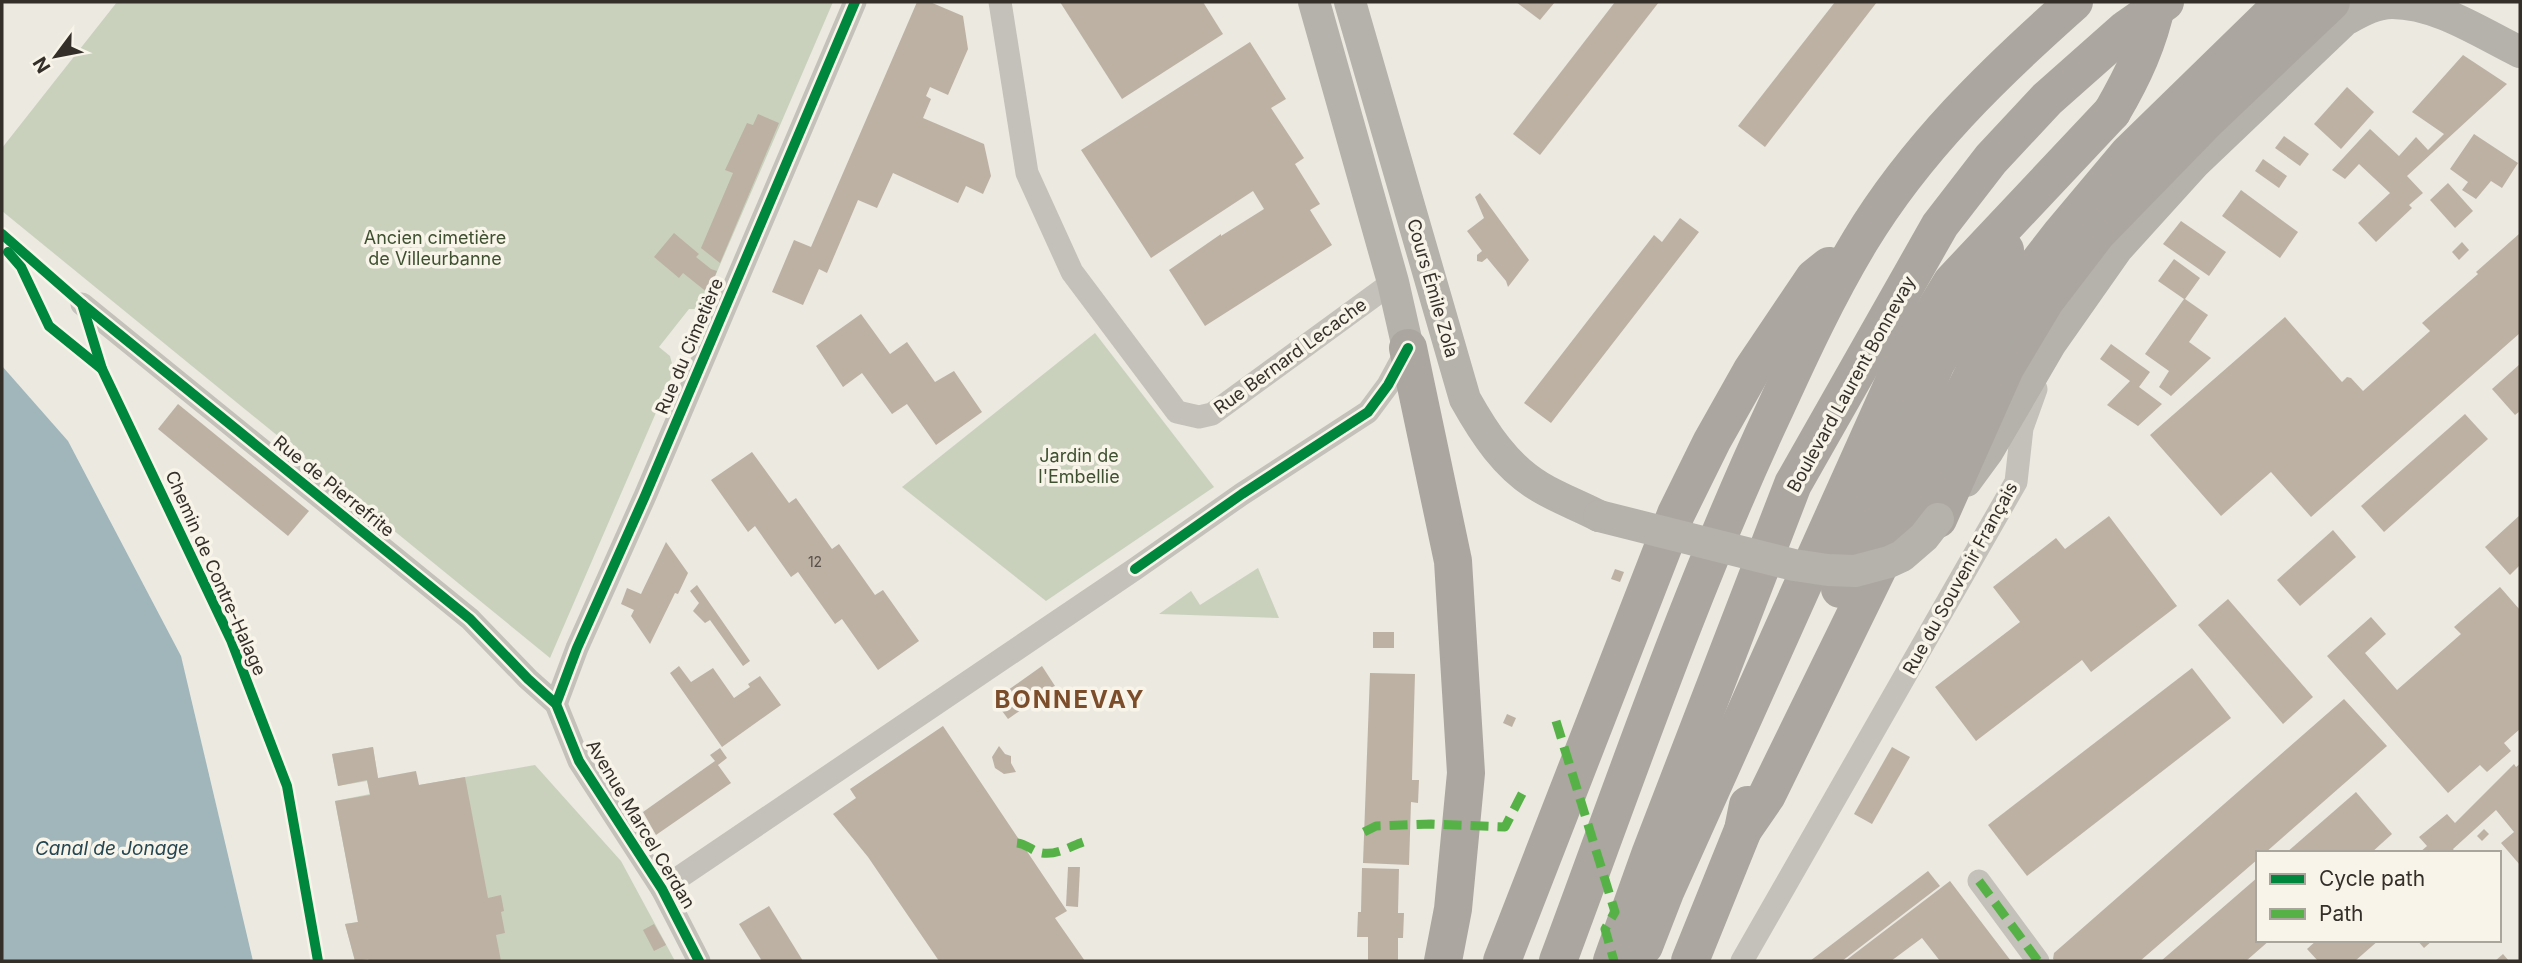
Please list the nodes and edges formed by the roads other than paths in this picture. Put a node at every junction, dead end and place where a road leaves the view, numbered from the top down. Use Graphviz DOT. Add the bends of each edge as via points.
graph roads {
  1 [pos="855,2"];
  2 [pos="1000,2"];
  3 [pos="1314,2"];
  4 [pos="1350,2"];
  5 [pos="2074,2"];
  6 [pos="2157,2"];
  7 [pos="2165,2"];
  8 [pos="2284,2"];
  9 [pos="2459,2"];
  10 [pos="2345,7"];
  11 [pos="2520,41"];
  12 [pos="2520,52"];
  13 [pos="2050,177"];
  14 [pos="1861,240"];
  15 [pos="1393,282"];
  16 [pos="82,304"];
  17 [pos="2051,343"];
  18 [pos="1408,348"];
  19 [pos="1938,519"];
  20 [pos="556,704"];
  21 [pos="1742,830"];
  22 [pos="1979,881"];
  23 [pos="662,889"];
  24 [pos="699,961"];
  25 [pos="1443,961"];
  26 [pos="1503,961"];
  27 [pos="1558,961"];
  28 [pos="1612,961"];
  29 [pos="1638,961"];
  30 [pos="1690,961"];
  31 [pos="1742,961"];
  32 [pos="2038,961"];
  1 -- 20 [label="street, Rue du Cimetière"];
  2 -- 15 [label="street, Rue Bernard Lecache" via="1027,173 1072,272 1177,412 1199,417 1212,414"];
  3 -- 15 [label="main road, Cours Émile Zola"];
  4 -- 19 [label="main road, Cours Émile Zola, bridge" via="1465,399 1510,463 1538,486 1600,516 1828,570 1855,571 1902,556"];
  5 -- 14 [label="highway" via="2007,61 1945,126"];
  6 -- 13 [label="highway, bridge" via="2134,74 2112,112"];
  7 -- 28 [label="highway, Boulevard Laurent Bonnevay" via="2126,29 2048,99 1991,159 1940,225 1793,484"];
  8 -- 21 [label="highway" via="2129,153 2019,288 1767,795"];
  9 -- 11 [label="main road"];
  10 -- 12 [label="main road" via="2391,3 2427,9"];
  10 -- 17 [label="main road, Rue du Souvenir Français" via="2117,248"];
  10 -- 19 [label="highway" via="2206,121 2090,243 2045,301 2005,368"];
  13 -- 21 [label="highway" via="1936,363 1751,792"];
  13 -- 29 [label="highway" via="1952,282 1902,364 1665,891"];
  14 -- 26 [label="highway" via="1814,278 1712,440 1676,514"];
  14 -- 27 [label="highway" via="1743,476"];
  15 -- 18 [label="main road, Cours Émile Zola"];
  16 -- 20 [label="street, Rue de Pierrefrite" via="470,619"];
  17 -- 19 [label="main road, Cours Émile Zola" via="1988,451"];
  17 -- 31 [label="street, Rue du Souvenir Français" via="2022,428 2015,482"];
  18 -- 23 [label="street" via="1368,412"];
  18 -- 25 [label="highway" via="1453,561 1466,773 1453,909"];
  20 -- 23 [label="street, Avenue Marcel Cerdan" via="579,761"];
  21 -- 30 [label="highway"];
  22 -- 32 [label="street"];
  23 -- 24 [label="street, Avenue Marcel Cerdan"];
}
